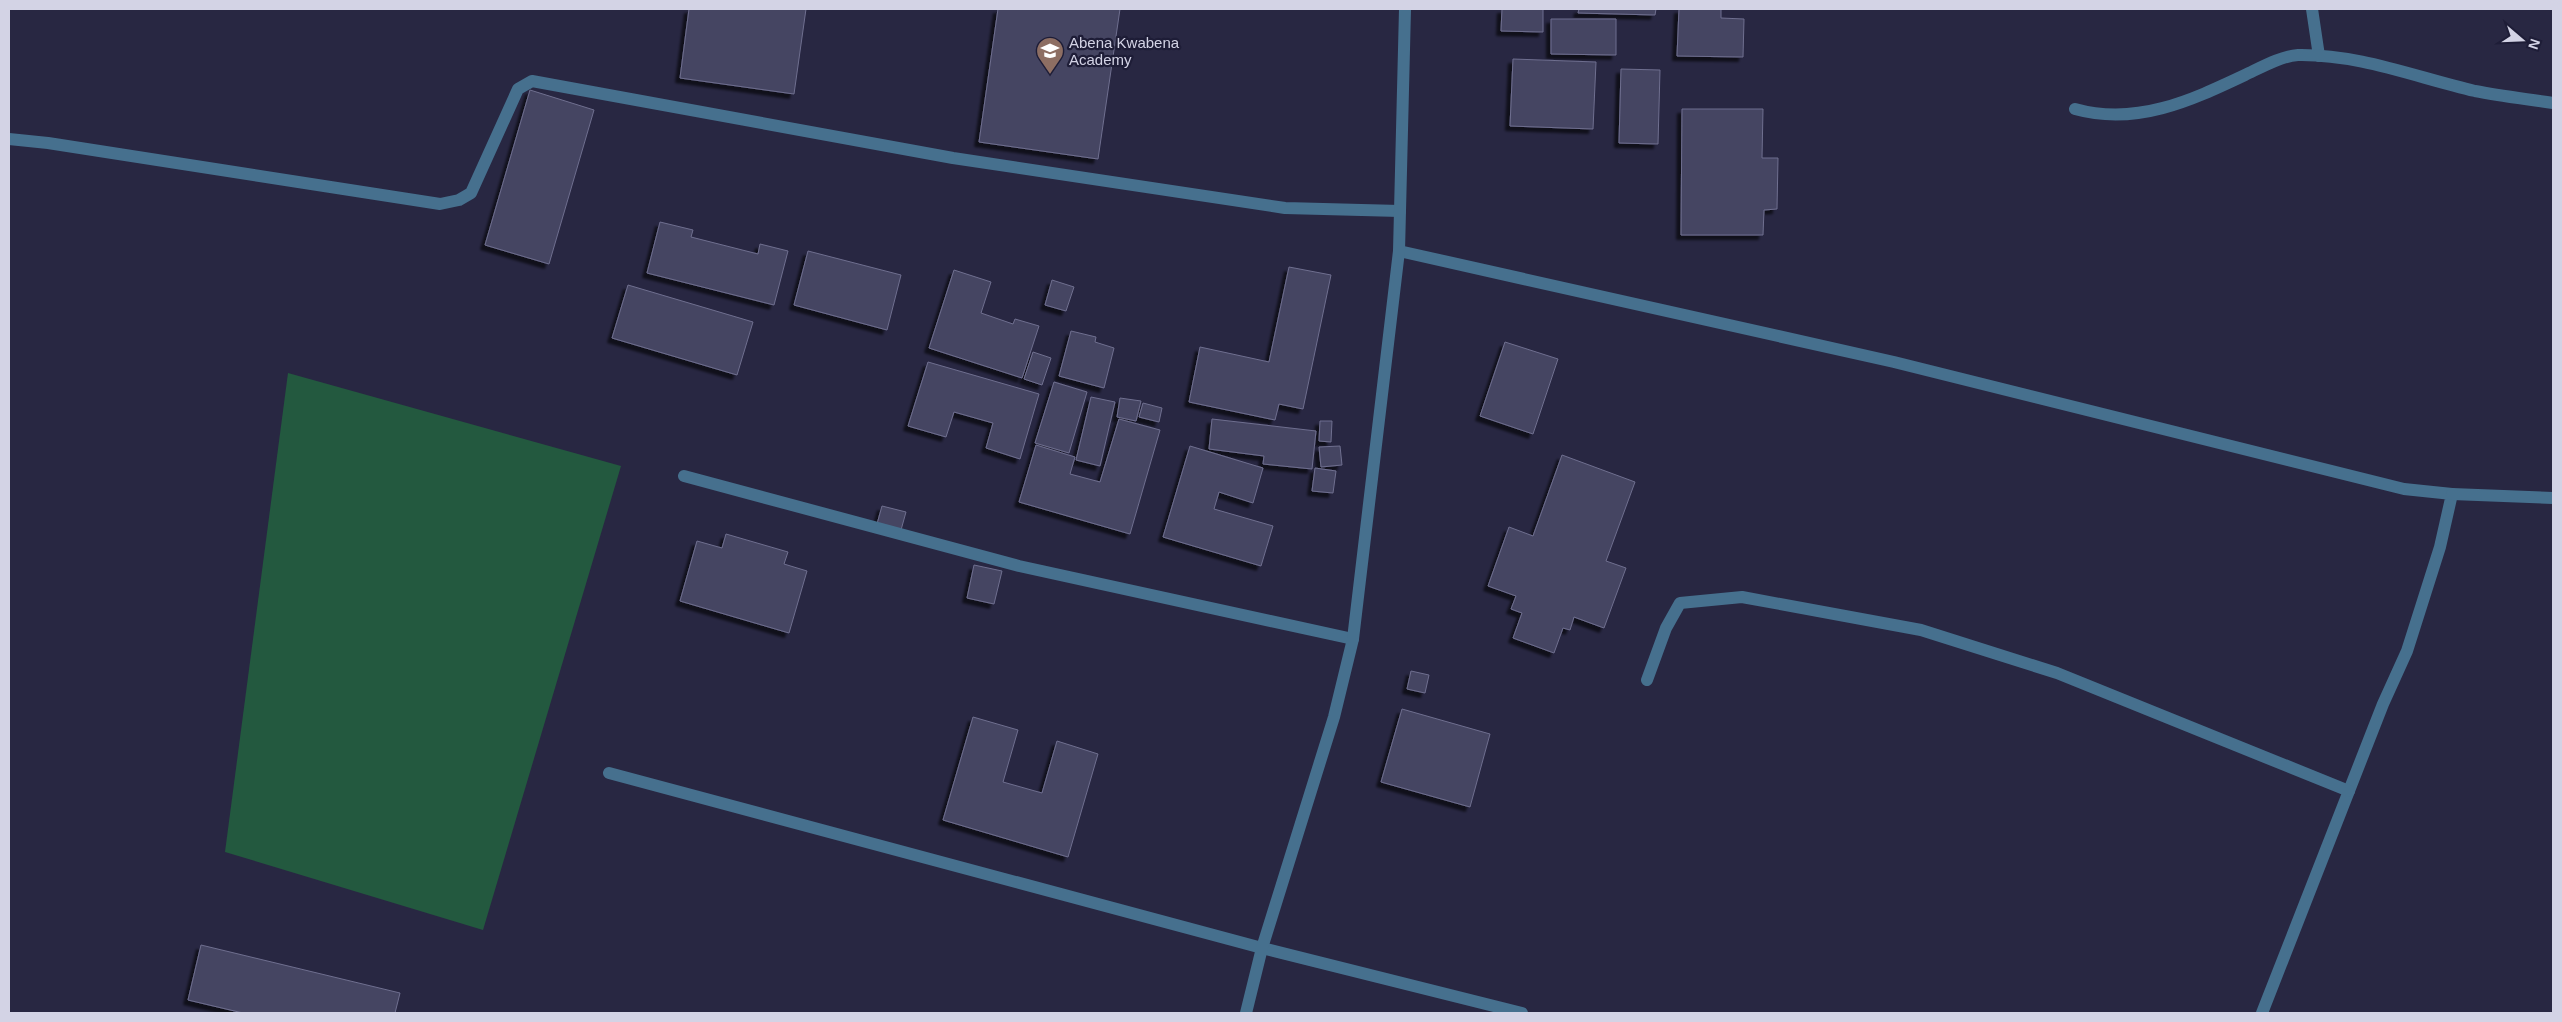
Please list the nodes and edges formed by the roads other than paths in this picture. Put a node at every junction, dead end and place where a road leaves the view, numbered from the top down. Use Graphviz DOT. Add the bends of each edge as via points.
graph roads {
  1 [pos="1405,9"];
  2 [pos="2312,9"];
  3 [pos="2319,56"];
  4 [pos="2553,103"];
  5 [pos="2075,109"];
  6 [pos="9,139"];
  7 [pos="1400,211"];
  8 [pos="1399,252"];
  9 [pos="684,476"];
  10 [pos="2452,494"];
  11 [pos="2553,498"];
  12 [pos="1353,640"];
  13 [pos="1647,680"];
  14 [pos="609,773"];
  15 [pos="2349,791"];
  16 [pos="1262,948"];
  17 [pos="1246,1013"];
  18 [pos="1522,1013"];
  19 [pos="2262,1013"];
  1 -- 7 [label="street"];
  2 -- 3 [label="street"];
  3 -- 4 [label="street" via="2354,59 2476,91"];
  3 -- 5 [label="street" via="2295,55 2198,98 2135,115 2099,116"];
  6 -- 7 [label="street" via="48,142 440,204 459,200 470,193 518,89 532,81 953,158 1285,208"];
  7 -- 8 [label="street"];
  8 -- 10 [label="street" via="1894,362 2404,489"];
  8 -- 12 [label="street"];
  9 -- 12 [label="street" via="1019,566"];
  10 -- 11 [label="street"];
  10 -- 15 [label="street" via="2440,547 2410,642"];
  12 -- 16 [label="street" via="1334,717"];
  13 -- 15 [label="street" via="1666,628 1680,603 1742,597 1921,630 2048,670"];
  14 -- 16 [label="street"];
  15 -- 19 [label="street"];
  16 -- 17 [label="street"];
  16 -- 18 [label="street"];
}
